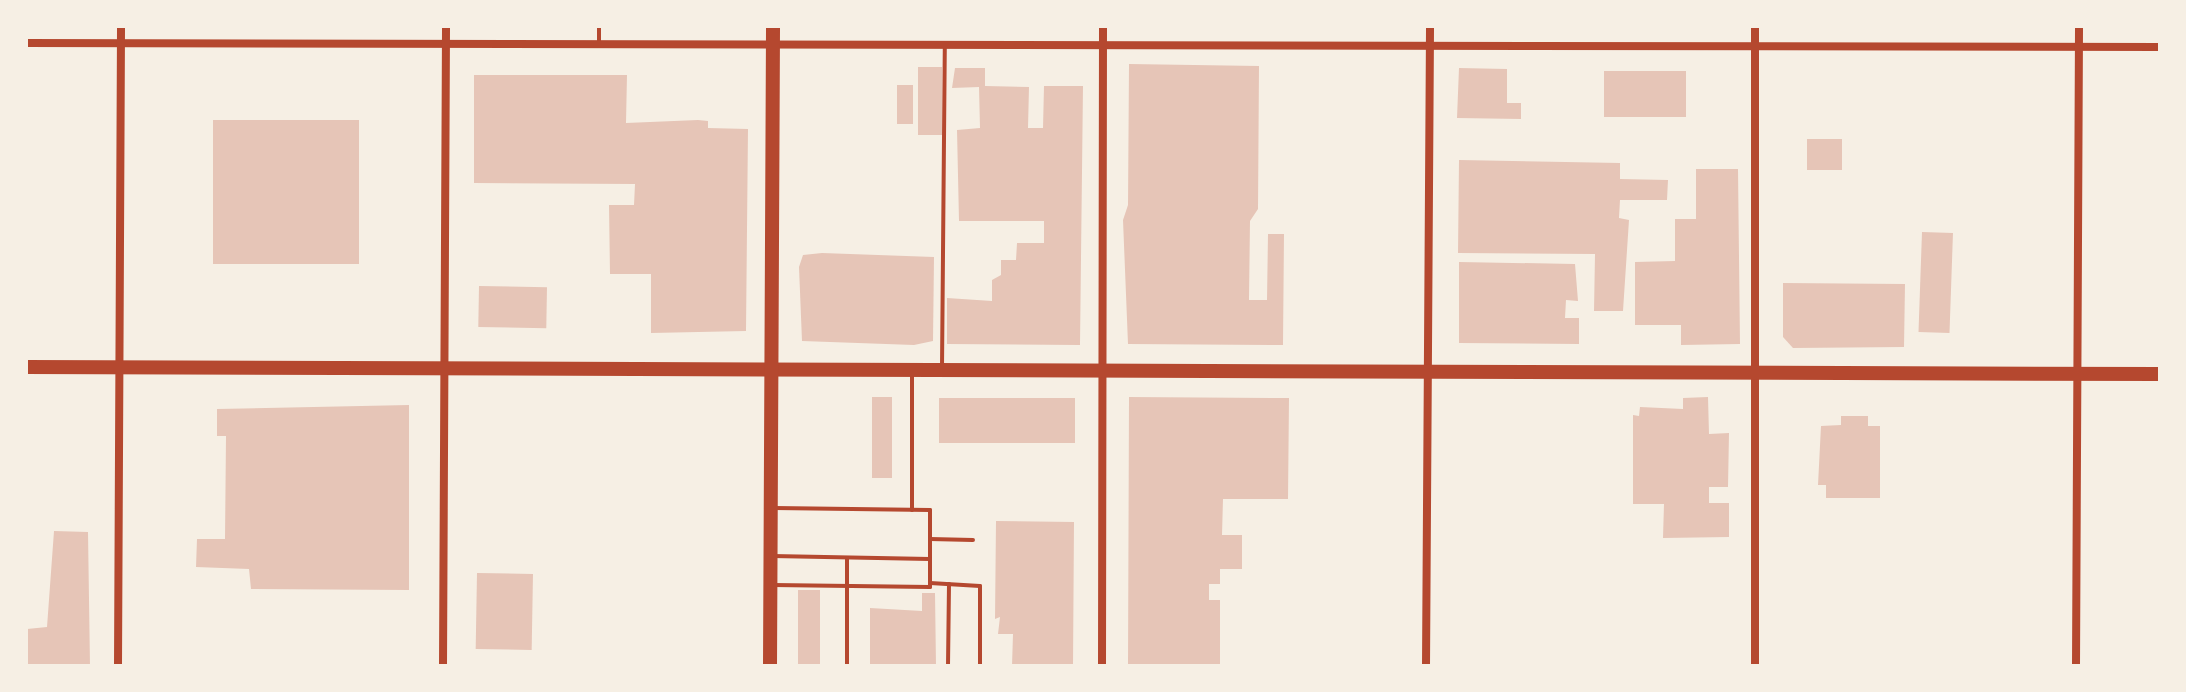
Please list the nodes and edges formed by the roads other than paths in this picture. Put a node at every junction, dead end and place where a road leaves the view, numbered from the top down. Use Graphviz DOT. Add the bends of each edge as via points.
graph roads {
  1 [pos="121,26"];
  2 [pos="446,26"];
  3 [pos="599,26"];
  4 [pos="773,26"];
  5 [pos="1103,26"];
  6 [pos="1430,26"];
  7 [pos="1755,26"];
  8 [pos="2079,26"];
  9 [pos="26,43"];
  10 [pos="121,43"];
  11 [pos="446,43"];
  12 [pos="599,43"];
  13 [pos="773,45"];
  14 [pos="945,46"];
  15 [pos="1431,46"];
  16 [pos="1755,46"];
  17 [pos="1104,47"];
  18 [pos="2079,47"];
  19 [pos="2160,47"];
  20 [pos="26,367"];
  21 [pos="123,368"];
  22 [pos="771,368"];
  23 [pos="443,369"];
  24 [pos="942,370"];
  25 [pos="912,371"];
  26 [pos="1102,372"];
  27 [pos="1428,373"];
  28 [pos="1754,374"];
  29 [pos="2160,374"];
  30 [pos="2080,377"];
  31 [pos="771,508"];
  32 [pos="912,510"];
  33 [pos="930,539"];
  34 [pos="973,540"];
  35 [pos="770,556"];
  36 [pos="847,558"];
  37 [pos="930,559"];
  38 [pos="930,583"];
  39 [pos="949,584"];
  40 [pos="771,585"];
  41 [pos="847,587"];
  42 [pos="118,666"];
  43 [pos="443,666"];
  44 [pos="770,666"];
  45 [pos="847,666"];
  46 [pos="948,666"];
  47 [pos="980,666"];
  48 [pos="1102,666"];
  49 [pos="1426,666"];
  50 [pos="1755,666"];
  51 [pos="2076,666"];
  1 -- 10 [label="street"];
  2 -- 11 [label="street"];
  3 -- 12 [label="lane"];
  4 -- 13 [label="main road"];
  5 -- 17 [label="street"];
  6 -- 15 [label="street"];
  7 -- 16 [label="street"];
  8 -- 18 [label="street"];
  9 -- 10 [label="street"];
  10 -- 11 [label="street"];
  10 -- 21 [label="street"];
  11 -- 12 [label="street"];
  11 -- 23 [label="street"];
  12 -- 13 [label="street"];
  13 -- 14 [label="street"];
  13 -- 22 [label="main road"];
  14 -- 17 [label="street"];
  14 -- 24 [label="lane"];
  15 -- 16 [label="street"];
  15 -- 17 [label="street"];
  15 -- 27 [label="street"];
  16 -- 18 [label="street"];
  16 -- 28 [label="street"];
  17 -- 26 [label="street"];
  18 -- 19 [label="street"];
  18 -- 30 [label="street"];
  20 -- 21 [label="main road"];
  21 -- 23 [label="main road"];
  21 -- 42 [label="street"];
  22 -- 23 [label="main road"];
  22 -- 25 [label="main road"];
  22 -- 31 [label="main road"];
  23 -- 43 [label="street"];
  24 -- 25 [label="main road"];
  24 -- 26 [label="main road"];
  25 -- 32 [label="lane"];
  26 -- 27 [label="main road"];
  26 -- 48 [label="street"];
  27 -- 28 [label="main road"];
  27 -- 49 [label="street"];
  28 -- 30 [label="main road"];
  28 -- 50 [label="street"];
  29 -- 30 [label="main road"];
  30 -- 51 [label="street"];
  31 -- 32 [label="lane"];
  31 -- 35 [label="main road"];
  32 -- 33 [label="lane" via="930,510"];
  33 -- 34 [label="lane"];
  33 -- 37 [label="lane"];
  35 -- 36 [label="lane"];
  35 -- 40 [label="main road"];
  36 -- 37 [label="lane"];
  36 -- 41 [label="lane"];
  37 -- 38 [label="lane"];
  38 -- 39 [label="lane"];
  38 -- 41 [label="lane"];
  39 -- 46 [label="lane"];
  39 -- 47 [label="lane" via="980,586"];
  40 -- 41 [label="lane"];
  40 -- 44 [label="main road"];
  41 -- 45 [label="lane"];
}
